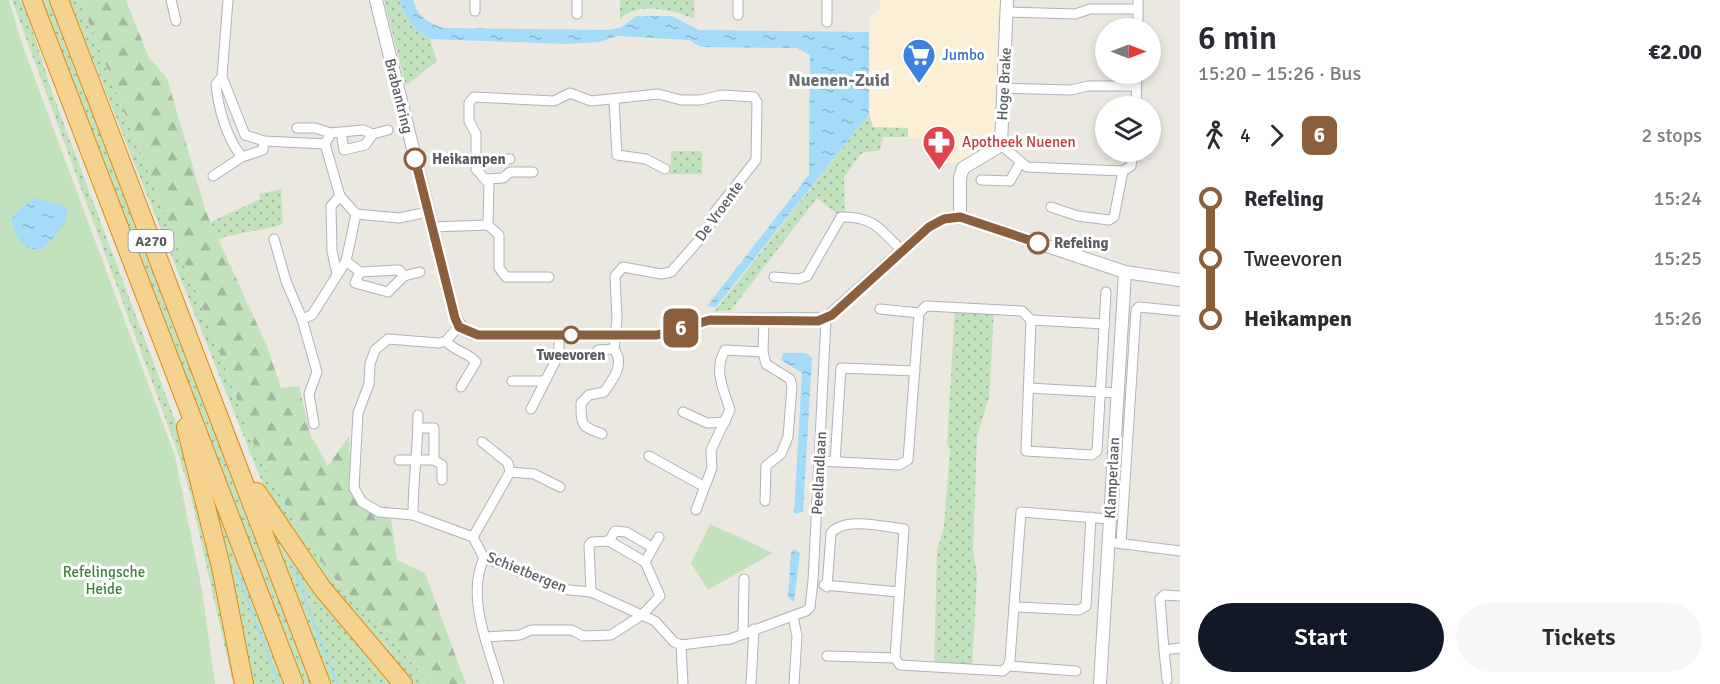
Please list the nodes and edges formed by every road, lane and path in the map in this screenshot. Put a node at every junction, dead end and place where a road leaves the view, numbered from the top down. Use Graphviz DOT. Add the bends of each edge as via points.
graph roads {
  1 [pos="32,0"];
  2 [pos="59,0"];
  3 [pos="171,0"];
  4 [pos="228,0"];
  5 [pos="376,0"];
  6 [pos="475,0"];
  7 [pos="577,0"];
  8 [pos="738,0"];
  9 [pos="827,0"];
  10 [pos="1138,5"];
  11 [pos="1007,6"];
  12 [pos="475,10"];
  13 [pos="577,14"];
  14 [pos="738,15"];
  15 [pos="176,21"];
  16 [pos="827,22"];
  17 [pos="222,77"];
  18 [pos="1136,86"];
  19 [pos="1003,88"];
  20 [pos="1136,96"];
  21 [pos="614,100"];
  22 [pos="297,128"];
  23 [pos="388,130"];
  24 [pos="336,132"];
  25 [pos="374,134"];
  26 [pos="264,141"];
  27 [pos="325,144"];
  28 [pos="1001,145"];
  29 [pos="242,157"];
  30 [pos="474,159"];
  31 [pos="510,159"];
  32 [pos="1132,162"];
  33 [pos="1020,163"];
  34 [pos="665,169"];
  35 [pos="1123,171"];
  36 [pos="533,172"];
  37 [pos="213,176"];
  38 [pos="486,179"];
  39 [pos="981,180"];
  40 [pos="340,196"];
  41 [pos="1051,207"];
  42 [pos="428,212"];
  43 [pos="356,214"];
  44 [pos="960,217"];
  45 [pos="488,225"];
  46 [pos="432,227"];
  47 [pos="274,238"];
  48 [pos="903,252"];
  49 [pos="346,261"];
  50 [pos="360,272"];
  51 [pos="420,272"];
  52 [pos="1125,272"];
  53 [pos="337,274"];
  54 [pos="404,276"];
  55 [pos="549,277"];
  56 [pos="774,277"];
  57 [pos="1180,280"];
  58 [pos="1106,292"];
  59 [pos="880,309"];
  60 [pos="1180,311"];
  61 [pos="919,313"];
  62 [pos="302,319"];
  63 [pos="826,319"];
  64 [pos="764,320"];
  65 [pos="1031,320"];
  66 [pos="1104,324"];
  67 [pos="459,327"];
  68 [pos="559,335"];
  69 [pos="617,335"];
  70 [pos="446,341"];
  71 [pos="614,349"];
  72 [pos="598,350"];
  73 [pos="763,352"];
  74 [pos="173,367"];
  75 [pos="915,371"];
  76 [pos="512,381"];
  77 [pos="543,381"];
  78 [pos="461,387"];
  79 [pos="1029,388"];
  80 [pos="1101,392"];
  81 [pos="1117,393"];
  82 [pos="531,409"];
  83 [pos="683,412"];
  84 [pos="418,415"];
  85 [pos="725,422"];
  86 [pos="314,423"];
  87 [pos="418,428"];
  88 [pos="602,434"];
  89 [pos="482,442"];
  90 [pos="649,456"];
  91 [pos="235,457"];
  92 [pos="399,460"];
  93 [pos="418,460"];
  94 [pos="434,460"];
  95 [pos="820,461"];
  96 [pos="835,462"];
  97 [pos="510,472"];
  98 [pos="442,480"];
  99 [pos="703,486"];
  100 [pos="560,487"];
  101 [pos="765,501"];
  102 [pos="696,510"];
  103 [pos="413,515"];
  104 [pos="1091,517"];
  105 [pos="1109,519"];
  106 [pos="473,537"];
  107 [pos="659,537"];
  108 [pos="609,541"];
  109 [pos="1114,543"];
  110 [pos="652,547"];
  111 [pos="1180,550"];
  112 [pos="484,558"];
  113 [pos="645,562"];
  114 [pos="744,579"];
  115 [pos="813,581"];
  116 [pos="827,586"];
  117 [pos="591,592"];
  118 [pos="899,592"];
  119 [pos="1180,597"];
  120 [pos="1014,607"];
  121 [pos="642,615"];
  122 [pos="793,616"];
  123 [pos="754,629"];
  124 [pos="743,634"];
  125 [pos="485,637"];
  126 [pos="681,645"];
  127 [pos="1180,648"];
  128 [pos="1164,650"];
  129 [pos="827,656"];
  130 [pos="895,658"];
  131 [pos="1008,666"];
  132 [pos="1076,671"];
  133 [pos="1167,680"];
  134 [pos="244,684"];
  135 [pos="294,684"];
  136 [pos="321,684"];
  137 [pos="404,684"];
  138 [pos="499,684"];
  139 [pos="683,684"];
  140 [pos="751,684"];
  141 [pos="794,684"];
  142 [pos="1100,684"];
  1 -- 74 [label="highway, A270"];
  2 -- 91 [label="highway, A270"];
  3 -- 15 [label="street"];
  4 -- 17 [label="street"];
  5 -- 42 [label="street, Brabantring"];
  6 -- 12 [label="street"];
  7 -- 13 [label="street"];
  8 -- 14 [label="street"];
  9 -- 16 [label="street"];
  10 -- 11 [label="street" via="1075,14"];
  11 -- 19 [label="street, Hoge Brake"];
  17 -- 26 [label="street" via="245,135"];
  17 -- 29 [label="street" via="216,84 218,97 234,148"];
  18 -- 19 [label="street" via="1071,90"];
  18 -- 20 [label="street"];
  19 -- 28 [label="street, Hoge Brake"];
  21 -- 30 [label="street, De Vroente" via="591,101 570,93 554,101 474,97 469,103 469,120 476,134"];
  21 -- 34 [label="street" via="617,155 646,159"];
  21 -- 69 [label="street, De Vroente" via="658,94 681,100 747,95 757,102 756,160 714,213 708,230 671,272 619,269 615,276"];
  22 -- 24 [label="street"];
  23 -- 25 [label="street"];
  24 -- 25 [label="street" via="363,130"];
  24 -- 25 [label="street" via="344,150 365,145"];
  24 -- 27 [label="street"];
  26 -- 27 [label="street"];
  26 -- 29 [label="street" via="262,150"];
  27 -- 40 [label="street"];
  28 -- 33 [label="street"];
  28 -- 44 [label="street" via="963,168"];
  29 -- 37 [label="street"];
  30 -- 31 [label="street"];
  30 -- 38 [label="street" via="476,169"];
  32 -- 35 [label="street"];
  33 -- 35 [label="street" via="1027,167"];
  33 -- 39 [label="street" via="1011,181"];
  35 -- 41 [label="street" via="1114,217 1109,220"];
  36 -- 38 [label="street" via="510,172 502,178"];
  38 -- 45 [label="street"];
  40 -- 43 [label="street"];
  40 -- 53 [label="street" via="331,206"];
  42 -- 43 [label="street" via="399,218"];
  42 -- 46 [label="street, Brabantring"];
  43 -- 49 [label="street"];
  44 -- 48 [label="street" via="944,219 929,227"];
  44 -- 52 [label="street"];
  45 -- 46 [label="street"];
  45 -- 55 [label="street" via="499,236 499,268 506,277"];
  46 -- 67 [label="street, Brabantring"];
  47 -- 62 [label="street"];
  48 -- 56 [label="street" via="872,221 859,216 841,217 807,276"];
  48 -- 63 [label="street"];
  49 -- 50 [label="street"];
  49 -- 53 [label="street"];
  50 -- 54 [label="street" via="399,270"];
  50 -- 54 [label="street" via="355,283 388,292"];
  51 -- 54 [label="street"];
  52 -- 57 [label="street"];
  52 -- 81 [label="street, Klamperlaan"];
  53 -- 62 [label="street" via="312,315"];
  58 -- 66 [label="street"];
  59 -- 61 [label="street"];
  60 -- 109 [label="street, Klamperlaan" via="1139,307 1136,310"];
  61 -- 65 [label="street" via="926,306 1013,310 1022,311"];
  61 -- 75 [label="street"];
  62 -- 86 [label="street" via="317,372 309,394"];
  63 -- 64 [label="street"];
  63 -- 95 [label="street, Peellandlaan"];
  64 -- 69 [label="street" via="710,320 657,335"];
  64 -- 73 [label="street"];
  65 -- 66 [label="street"];
  65 -- 79 [label="street"];
  66 -- 80 [label="street"];
  67 -- 68 [label="street" via="478,335"];
  67 -- 70 [label="street"];
  68 -- 69 [label="street"];
  68 -- 77 [label="street" via="559,354"];
  69 -- 71 [label="street"];
  70 -- 78 [label="street" via="476,362"];
  70 -- 103 [label="street, Schietbergen" via="388,339 375,350 369,384 358,413 354,488 362,502 379,512"];
  71 -- 72 [label="street"];
  71 -- 88 [label="street" via="620,357 614,379 604,392 589,394 581,403 581,423"];
  73 -- 85 [label="street" via="725,350 722,354 718,376 730,410"];
  73 -- 101 [label="street" via="766,364 790,379 792,386 788,436 781,454 766,466"];
  74 -- 134 [label="highway, A270" via="221,567"];
  74 -- 135 [label="highway, A270"];
  75 -- 96 [label="street" via="908,460 899,465"];
  75 -- 96 [label="street" via="841,368"];
  76 -- 77 [label="street"];
  77 -- 82 [label="street"];
  79 -- 80 [label="street"];
  79 -- 80 [label="street" via="1026,451 1092,455 1097,451"];
  80 -- 81 [label="street"];
  81 -- 105 [label="street, Klamperlaan"];
  83 -- 85 [label="street" via="707,423"];
  84 -- 87 [label="street"];
  85 -- 99 [label="street" via="711,450 712,468"];
  87 -- 93 [label="street"];
  87 -- 94 [label="street" via="434,429"];
  89 -- 97 [label="street" via="508,463"];
  90 -- 99 [label="street"];
  91 -- 136 [label="highway, A270"];
  91 -- 137 [label="highway, A270" via="311,573"];
  92 -- 93 [label="street"];
  93 -- 94 [label="street"];
  93 -- 103 [label="street" via="413,468"];
  94 -- 98 [label="street" via="442,465"];
  95 -- 96 [label="street"];
  95 -- 115 [label="street, Peellandlaan"];
  97 -- 100 [label="street" via="534,474"];
  97 -- 106 [label="street, Schietbergen"];
  99 -- 102 [label="street"];
  103 -- 106 [label="street, Schietbergen"];
  104 -- 105 [label="street"];
  104 -- 120 [label="street" via="1086,606 1078,610"];
  104 -- 120 [label="street" via="1021,512"];
  105 -- 109 [label="street, Klamperlaan"];
  106 -- 112 [label="street, Schietbergen"];
  107 -- 110 [label="street"];
  108 -- 110 [label="street, Schietbergen" via="615,531 626,532"];
  108 -- 113 [label="street"];
  108 -- 117 [label="street, Schietbergen" via="589,545"];
  109 -- 111 [label="street"];
  109 -- 142 [label="street, Klamperlaan"];
  110 -- 113 [label="street"];
  112 -- 117 [label="street, Schietbergen" via="569,590"];
  112 -- 125 [label="street" via="479,569 478,609"];
  113 -- 121 [label="street" via="660,596"];
  114 -- 124 [label="street"];
  115 -- 116 [label="street"];
  115 -- 122 [label="street, Peellandlaan" via="810,607"];
  116 -- 118 [label="street"];
  116 -- 118 [label="street" via="831,533 837,526 848,524 904,529"];
  117 -- 121 [label="street, Schietbergen"];
  118 -- 130 [label="street"];
  119 -- 128 [label="street" via="1164,595 1160,599"];
  120 -- 131 [label="street"];
  121 -- 125 [label="street" via="611,635 531,630 520,635"];
  121 -- 126 [label="street, Schietbergen" via="655,621"];
  122 -- 123 [label="street"];
  122 -- 141 [label="street" via="797,636"];
  123 -- 124 [label="street"];
  123 -- 140 [label="street"];
  124 -- 126 [label="street"];
  125 -- 138 [label="street"];
  126 -- 139 [label="street"];
  127 -- 128 [label="street"];
  128 -- 133 [label="street"];
  129 -- 130 [label="street"];
  130 -- 131 [label="street" via="900,665 916,667 1002,671"];
  131 -- 132 [label="street"];
}
